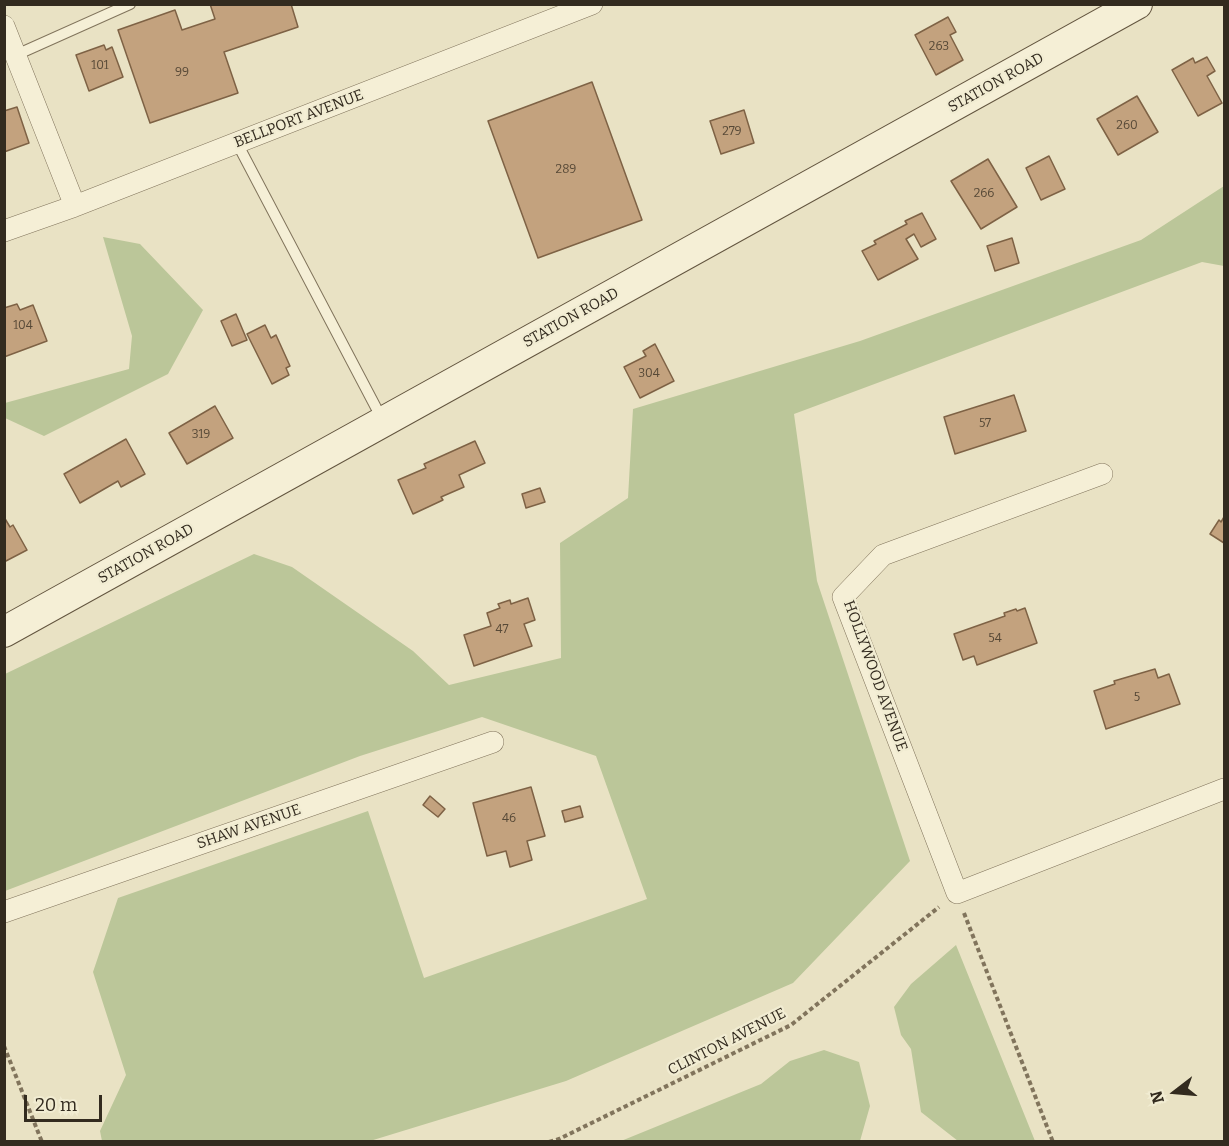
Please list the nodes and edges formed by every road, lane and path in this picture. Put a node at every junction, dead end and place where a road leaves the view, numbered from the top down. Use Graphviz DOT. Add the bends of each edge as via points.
graph roads {
  1 [pos="130,4"];
  2 [pos="592,4"];
  3 [pos="1137,4"];
  4 [pos="4,26"];
  5 [pos="16,55"];
  6 [pos="237,143"];
  7 [pos="75,206"];
  8 [pos="4,231"];
  9 [pos="384,422"];
  10 [pos="1102,474"];
  11 [pos="4,632"];
  12 [pos="493,742"];
  13 [pos="1224,789"];
  14 [pos="957,893"];
  15 [pos="4,912"];
  16 [pos="4,1046"];
  17 [pos="42,1142"];
  18 [pos="549,1142"];
  19 [pos="1053,1142"];
  1 -- 5 [label="lane"];
  2 -- 6 [label="street, BELLPORT AVENUE"];
  3 -- 9 [label="main road, STATION ROAD"];
  4 -- 5 [label="street"];
  5 -- 7 [label="street"];
  6 -- 7 [label="street, BELLPORT AVENUE"];
  6 -- 9 [label="lane"];
  7 -- 8 [label="street, BELLPORT AVENUE"];
  9 -- 11 [label="main road, STATION ROAD"];
  10 -- 14 [label="street, HOLLYWOOD AVENUE" via="883,555 843,597"];
  12 -- 15 [label="street, SHAW AVENUE"];
  13 -- 14 [label="street"];
  14 -- 18 [label="path, CLINTON AVENUE" via="791,1025"];
  14 -- 19 [label="path"];
  16 -- 17 [label="path"];
}
